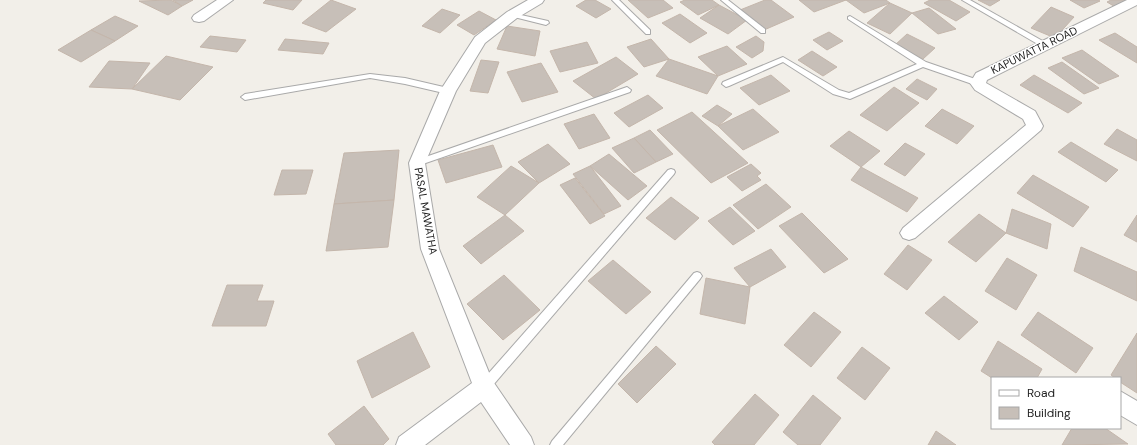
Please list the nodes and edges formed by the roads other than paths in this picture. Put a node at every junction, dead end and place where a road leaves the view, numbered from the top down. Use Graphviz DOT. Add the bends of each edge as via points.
graph roads {
  1 [pos="226,0"];
  2 [pos="537,0"];
  3 [pos="615,0"];
  4 [pos="724,0"];
  5 [pos="965,0"];
  6 [pos="1137,1"];
  7 [pos="512,15"];
  8 [pos="199,18"];
  9 [pos="850,18"];
  10 [pos="546,23"];
  11 [pos="763,31"];
  12 [pos="648,32"];
  13 [pos="1044,44"];
  14 [pos="923,64"];
  15 [pos="978,83"];
  16 [pos="726,84"];
  17 [pos="627,90"];
  18 [pos="448,91"];
  19 [pos="245,97"];
  20 [pos="417,163"];
  21 [pos="671,172"];
  22 [pos="908,233"];
  23 [pos="697,276"];
  24 [pos="484,387"];
  25 [pos="1121,403"];
  26 [pos="1137,414"];
  27 [pos="407,445"];
  28 [pos="523,445"];
  29 [pos="556,445"];
  1 -- 8 [label="street"];
  2 -- 7 [label="street, PASAL MAWATHA"];
  3 -- 12 [label="lane"];
  4 -- 11 [label="lane"];
  5 -- 13 [label="lane"];
  6 -- 13 [label="street, KAPUWATTA ROAD"];
  7 -- 10 [label="lane"];
  7 -- 18 [label="street, PASAL MAWATHA" via="480,40"];
  9 -- 14 [label="lane"];
  13 -- 15 [label="street, KAPUWATTA ROAD" via="981,77"];
  14 -- 15 [label="lane"];
  14 -- 16 [label="lane" via="850,96 836,92 783,59"];
  15 -- 22 [label="street, KAPUWATTA ROAD" via="1029,115 1035,126"];
  17 -- 20 [label="lane"];
  18 -- 19 [label="lane" via="370,76"];
  18 -- 20 [label="street, PASAL MAWATHA"];
  20 -- 24 [label="street, PASAL MAWATHA" via="430,249"];
  21 -- 24 [label="lane"];
  23 -- 29 [label="lane"];
  24 -- 27 [label="street"];
  24 -- 28 [label="street, PASAL MAWATHA"];
  25 -- 26 [label="street"];
}
